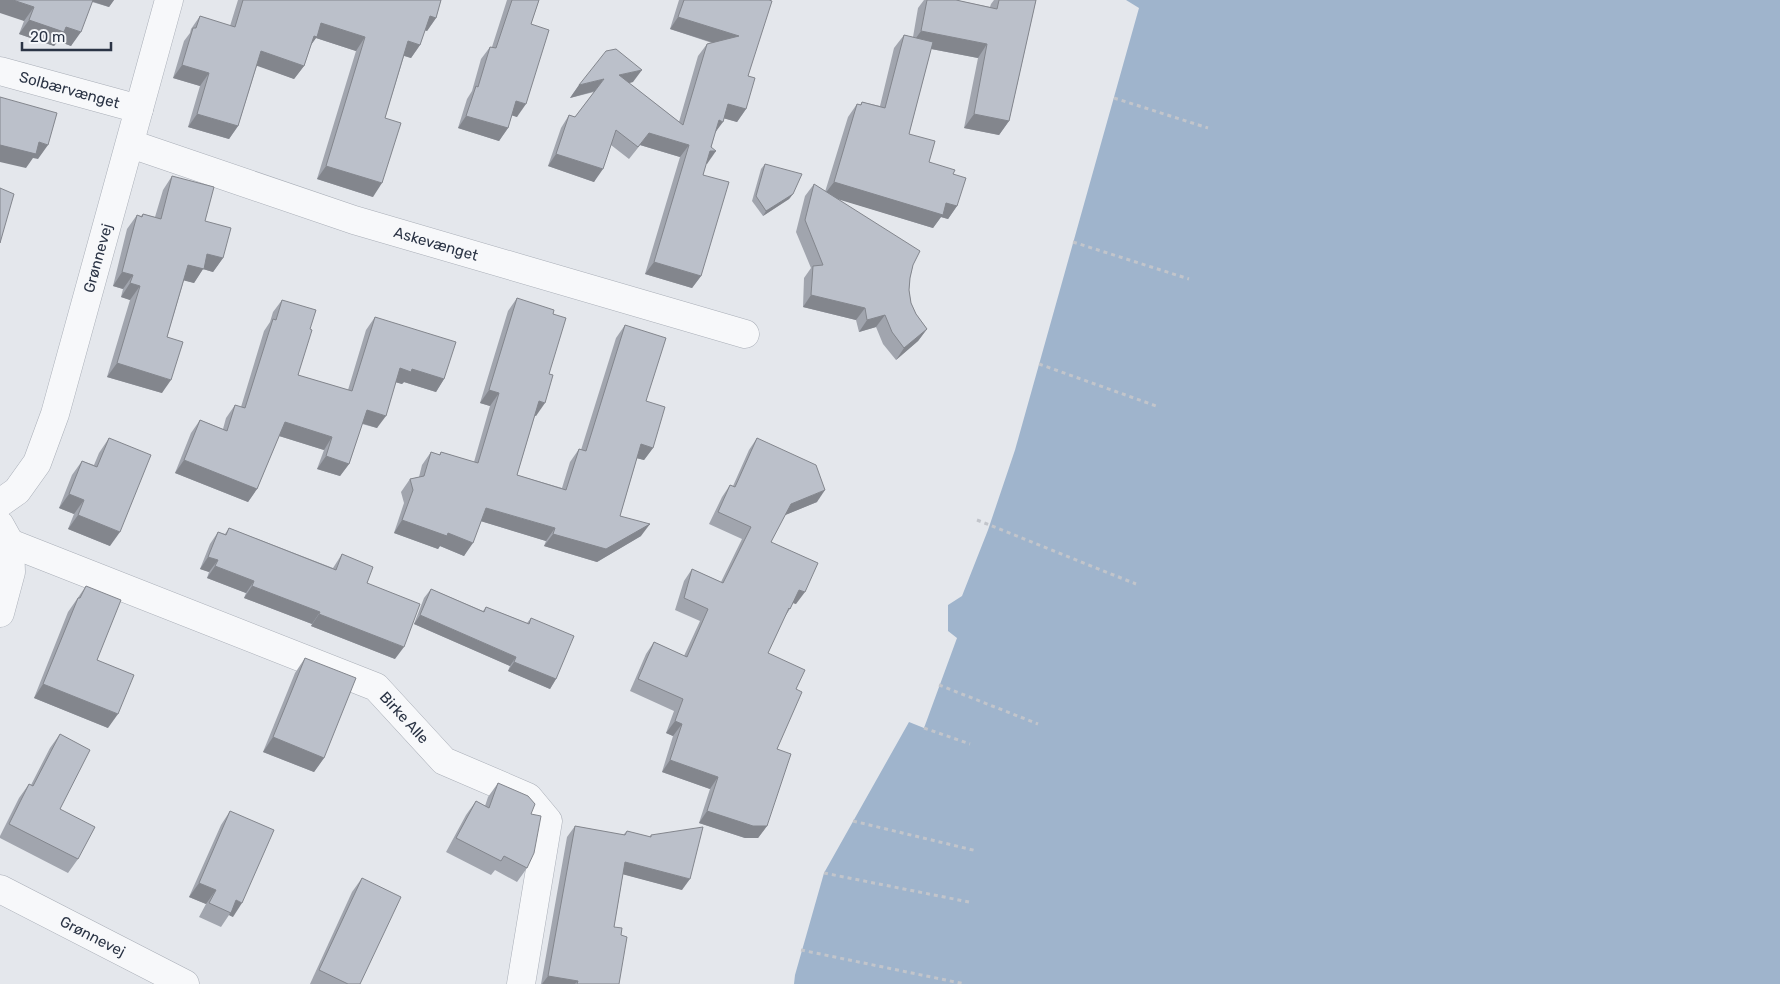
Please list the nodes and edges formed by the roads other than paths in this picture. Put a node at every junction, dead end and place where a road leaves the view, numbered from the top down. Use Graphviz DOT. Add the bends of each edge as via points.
graph roads {
  1 [pos="169,0"];
  2 [pos="0,71"];
  3 [pos="139,109"];
  4 [pos="131,144"];
  5 [pos="745,334"];
  6 [pos="0,504"];
  7 [pos="5,534"];
  8 [pos="0,613"];
  9 [pos="0,889"];
  10 [pos="185,984"];
  11 [pos="521,984"];
  1 -- 3 [label="street, Grønnevej"];
  2 -- 3 [label="street, Solbærvænget"];
  3 -- 4 [label="street, Grønnevej"];
  4 -- 5 [label="street, Askevænget" via="354,220"];
  4 -- 6 [label="street, Grønnevej" via="55,414 37,462 16,492"];
  7 -- 8 [label="street" via="11,572"];
  7 -- 11 [label="street, Birke Alle" via="376,687 444,761 528,797 548,821"];
  9 -- 10 [label="street, Grønnevej"];
}
